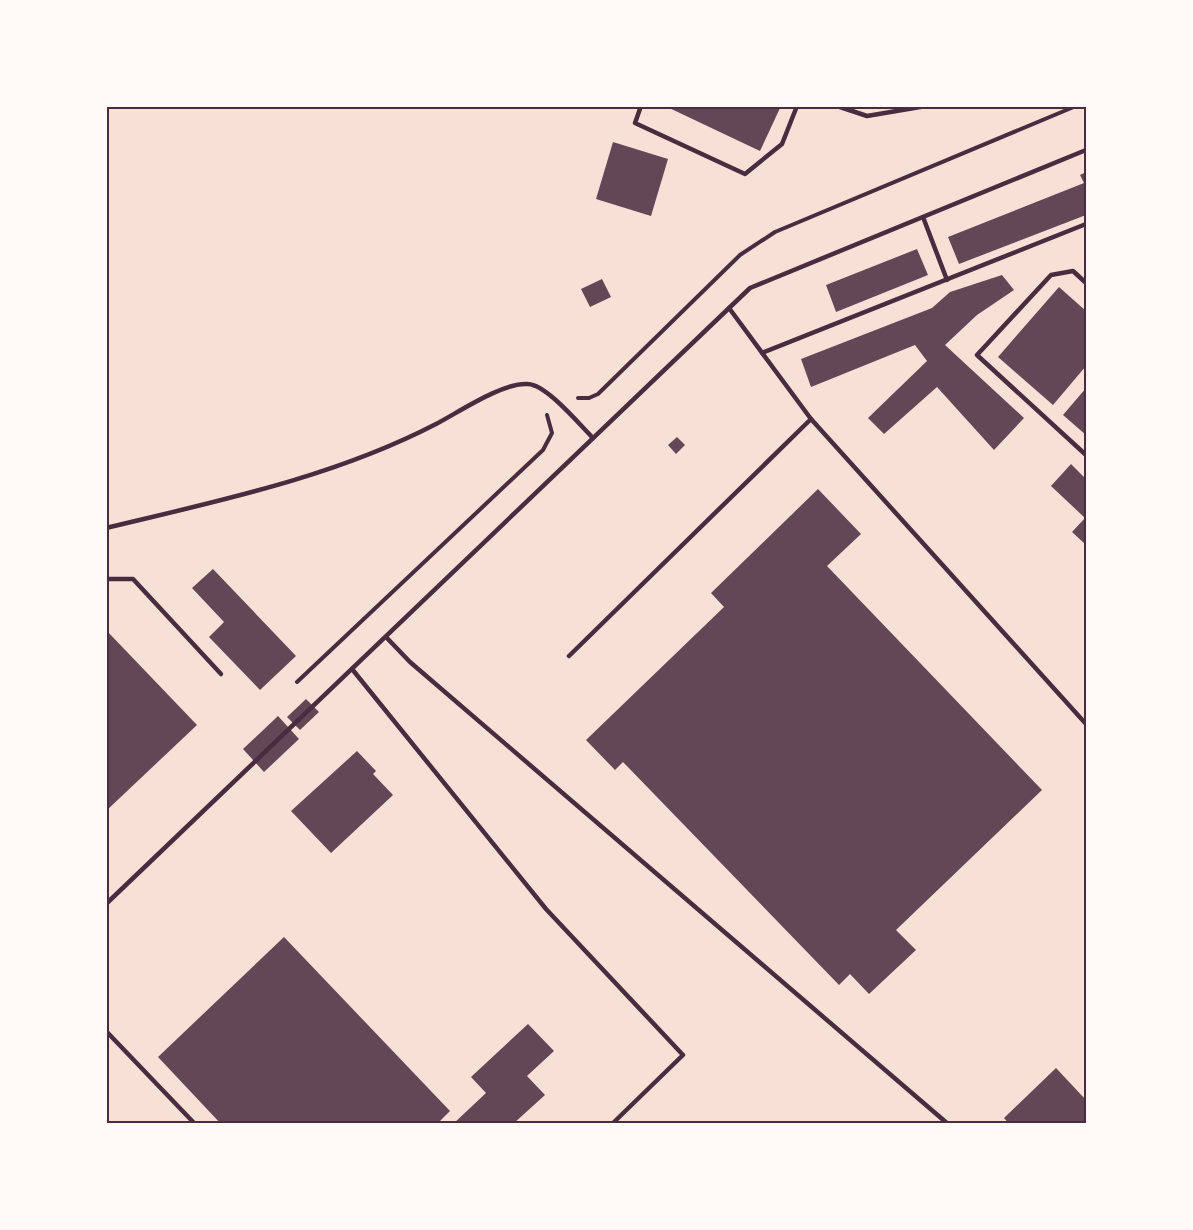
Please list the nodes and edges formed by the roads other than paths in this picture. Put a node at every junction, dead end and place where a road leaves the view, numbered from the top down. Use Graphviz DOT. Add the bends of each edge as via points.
graph roads {
  1 [pos="641,106"];
  2 [pos="797,106"];
  3 [pos="837,106"];
  4 [pos="926,106"];
  5 [pos="1086,150"];
  6 [pos="923,217"];
  7 [pos="1086,224"];
  8 [pos="947,279"];
  9 [pos="1086,283"];
  10 [pos="729,308"];
  11 [pos="762,353"];
  12 [pos="811,419"];
  13 [pos="593,438"];
  14 [pos="1086,455"];
  15 [pos="106,528"];
  16 [pos="106,579"];
  17 [pos="386,637"];
  18 [pos="569,656"];
  19 [pos="352,669"];
  20 [pos="221,674"];
  21 [pos="1086,724"];
  22 [pos="106,904"];
  23 [pos="106,1031"];
  24 [pos="195,1124"];
  25 [pos="612,1124"];
  26 [pos="948,1124"];
  1 -- 2 [label="lane" via="635,123 745,174 782,144"];
  3 -- 4 [label="lane" via="867,116"];
  5 -- 6 [label="lane"];
  6 -- 8 [label="lane"];
  6 -- 10 [label="lane" via="750,288"];
  7 -- 8 [label="lane"];
  8 -- 11 [label="lane"];
  9 -- 14 [label="lane" via="1073,271 1051,275 977,355"];
  10 -- 11 [label="lane"];
  10 -- 13 [label="lane"];
  11 -- 12 [label="lane"];
  12 -- 18 [label="lane"];
  12 -- 21 [label="lane"];
  13 -- 15 [label="lane" via="539,386 526,383 504,389 404,441 271,488"];
  13 -- 17 [label="lane"];
  16 -- 20 [label="lane" via="133,579"];
  17 -- 19 [label="lane"];
  17 -- 26 [label="lane" via="419,670"];
  19 -- 22 [label="lane"];
  19 -- 25 [label="lane" via="546,909 683,1055"];
  23 -- 24 [label="lane"];
}
